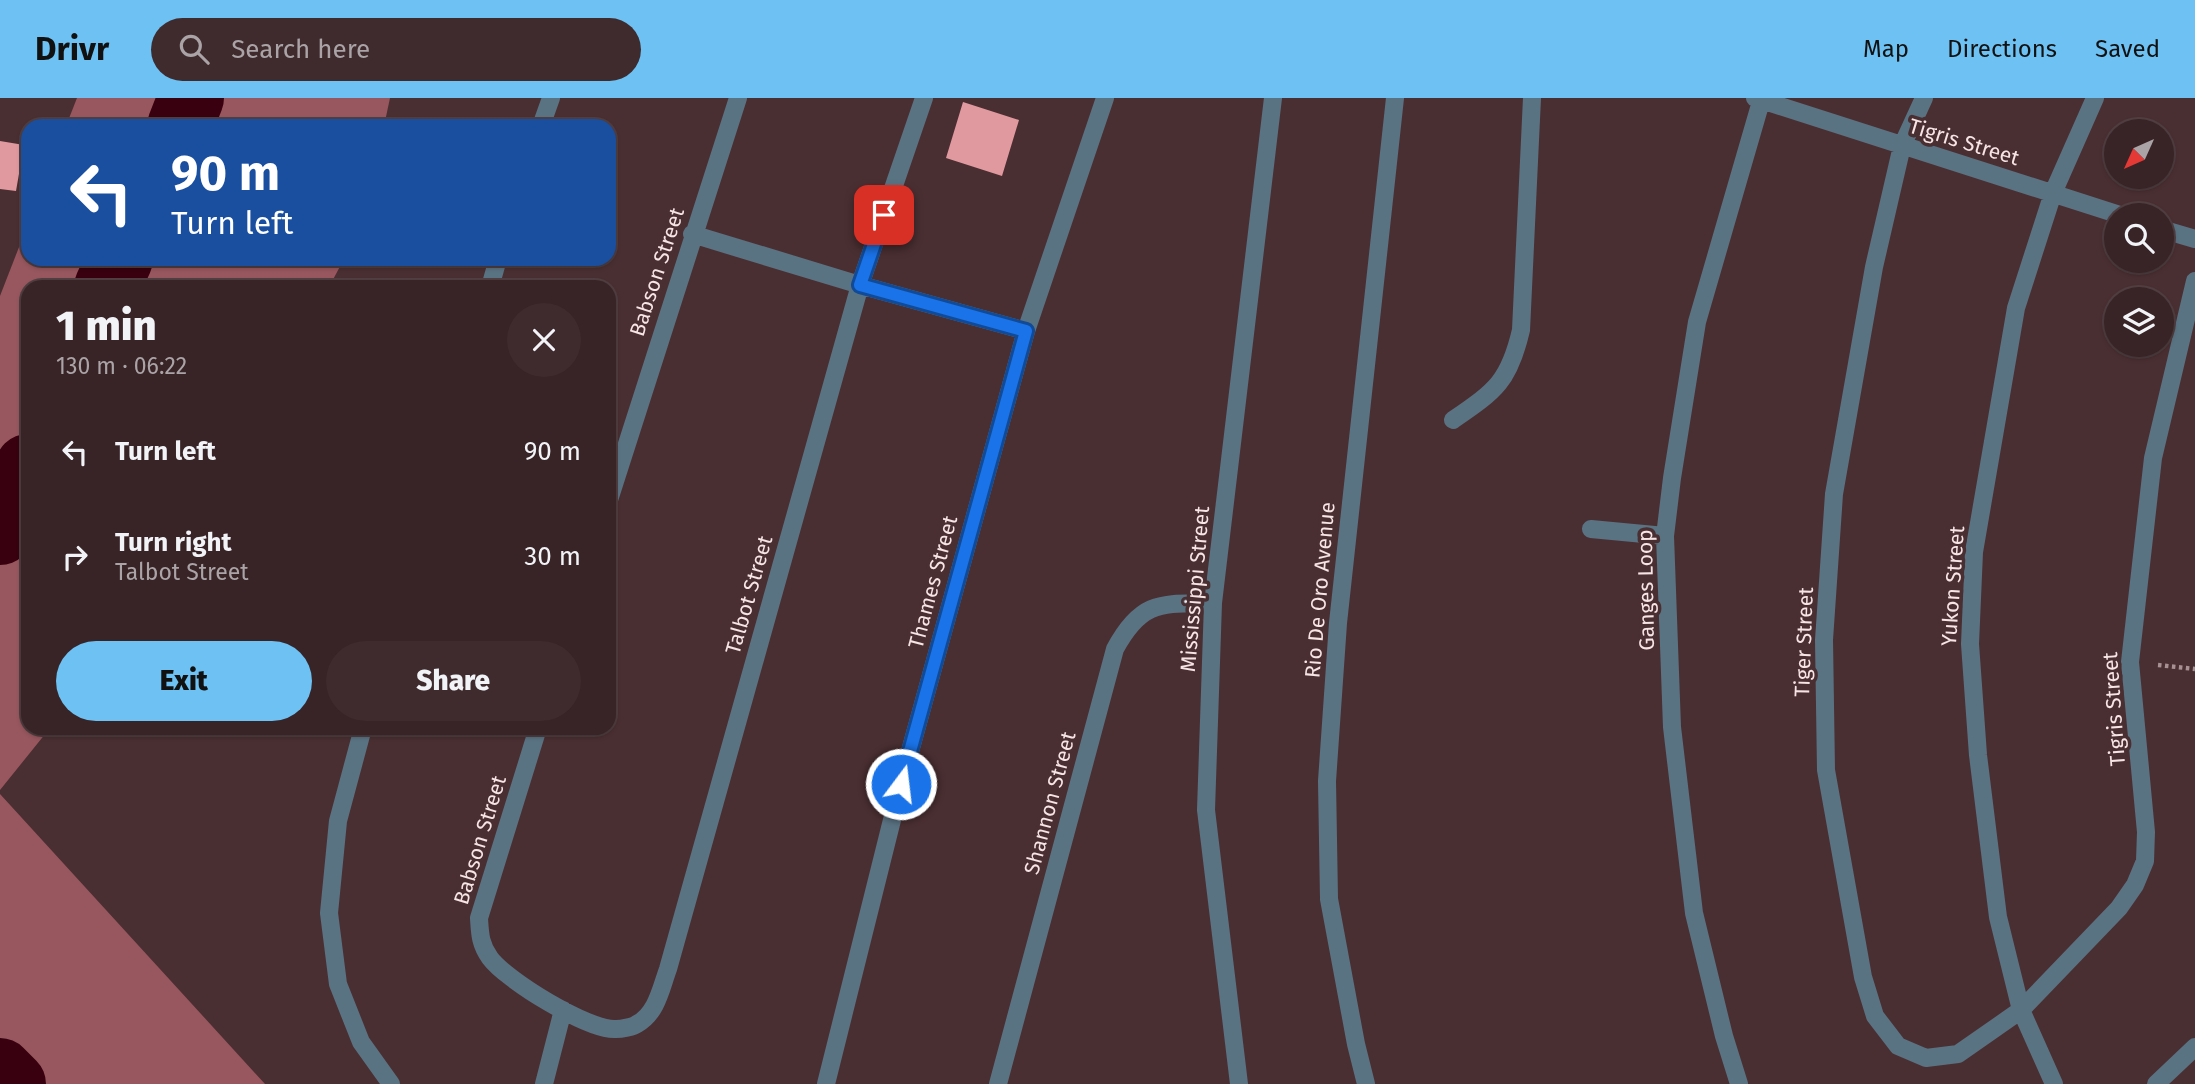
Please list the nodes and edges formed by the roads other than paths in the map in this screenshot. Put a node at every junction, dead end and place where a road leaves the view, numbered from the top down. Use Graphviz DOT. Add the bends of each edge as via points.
graph roads {
  1 [pos="551,98"];
  2 [pos="738,98"];
  3 [pos="924,98"];
  4 [pos="1105,98"];
  5 [pos="1273,98"];
  6 [pos="1395,98"];
  7 [pos="1532,98"];
  8 [pos="1924,98"];
  9 [pos="2095,98"];
  10 [pos="1759,99"];
  11 [pos="544,119"];
  12 [pos="1902,146"];
  13 [pos="2053,193"];
  14 [pos="2104,210"];
  15 [pos="2174,233"];
  16 [pos="692,234"];
  17 [pos="2195,239"];
  18 [pos="2195,281"];
  19 [pos="860,285"];
  20 [pos="1026,331"];
  21 [pos="1453,420"];
  22 [pos="616,478"];
  23 [pos="1591,529"];
  24 [pos="1665,536"];
  25 [pos="1213,603"];
  26 [pos="361,735"];
  27 [pos="536,735"];
  28 [pos="563,1010"];
  29 [pos="2021,1010"];
  30 [pos="2195,1047"];
  31 [pos="391,1084"];
  32 [pos="544,1084"];
  33 [pos="826,1084"];
  34 [pos="998,1084"];
  35 [pos="1239,1084"];
  36 [pos="1366,1084"];
  37 [pos="1739,1084"];
  38 [pos="2054,1084"];
  39 [pos="2157,1084"];
  1 -- 11 [label="street"];
  2 -- 16 [label="street, Babson Street"];
  3 -- 19 [label="street, Talbot Street"];
  4 -- 20 [label="street, Thames Street"];
  5 -- 25 [label="street, Mississippi Street"];
  6 -- 36 [label="street, Rio De Oro Avenue" via="1338,623 1327,781 1329,899"];
  7 -- 21 [label="street" via="1521,330 1515,359 1502,382"];
  8 -- 12 [label="street, Tiger Street"];
  9 -- 13 [label="street, Yukon Street"];
  10 -- 12 [label="street, Tigris Street"];
  10 -- 24 [label="street, Ganges Loop" via="1697,322"];
  12 -- 13 [label="street, Tigris Street"];
  12 -- 29 [label="street, Tiger Street" via="1874,267 1834,494 1824,640 1826,770 1863,977 1875,1016 1898,1046 1926,1058 1958,1054"];
  13 -- 14 [label="street, Tigris Street"];
  13 -- 29 [label="street, Yukon Street" via="2016,308 1974,552 1970,645 1998,917"];
  15 -- 17 [label="street"];
  16 -- 19 [label="street"];
  16 -- 22 [label="street, Babson Street"];
  18 -- 29 [label="street, Tigris Street" via="2153,458 2130,662 2145,861 2119,908"];
  19 -- 20 [label="street"];
  19 -- 28 [label="street, Talbot Street" via="656,1004 637,1024 615,1030"];
  20 -- 33 [label="street, Thames Street" via="901,784"];
  23 -- 24 [label="street"];
  24 -- 37 [label="street, Ganges Loop" via="1672,727 1694,913"];
  25 -- 34 [label="street, Shannon Street" via="1160,604 1139,615 1115,649"];
  25 -- 35 [label="street, Mississippi Street" via="1206,810"];
  26 -- 31 [label="street" via="338,821 329,913 338,984 361,1042"];
  27 -- 28 [label="street, Babson Street" via="483,905 480,940 491,960 508,975"];
  28 -- 32 [label="street"];
  29 -- 38 [label="street, Yukon Street"];
  30 -- 39 [label="street"];
}
